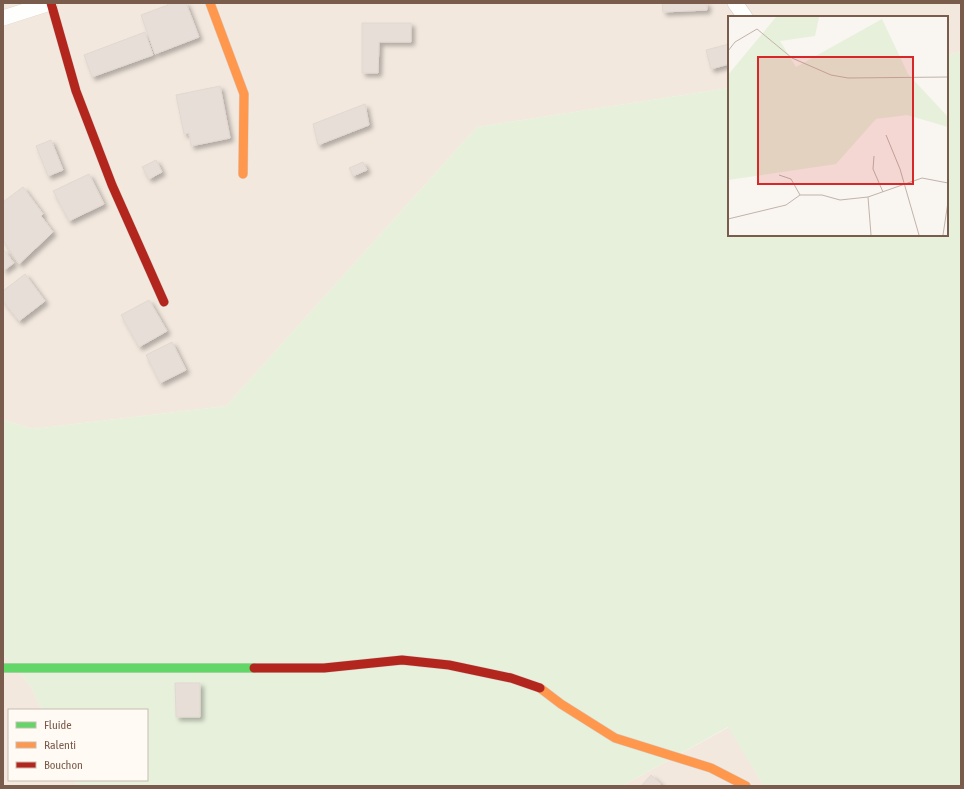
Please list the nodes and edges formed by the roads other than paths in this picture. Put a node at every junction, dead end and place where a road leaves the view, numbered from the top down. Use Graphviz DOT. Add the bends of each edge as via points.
graph roads {
  1 [pos="51,3"];
  2 [pos="210,3"];
  3 [pos="735,3"];
  4 [pos="744,16"];
  5 [pos="3,18"];
  6 [pos="243,174"];
  7 [pos="164,302"];
  8 [pos="3,668"];
  9 [pos="746,786"];
  1 -- 5 [label="street"];
  1 -- 7 [label="street" via="76,91 112,185"];
  2 -- 6 [label="street" via="244,94"];
  3 -- 4 [label="street"];
  8 -- 9 [label="street" via="324,668 402,660 449,666 538,686 561,704 615,738 711,768"];
}
